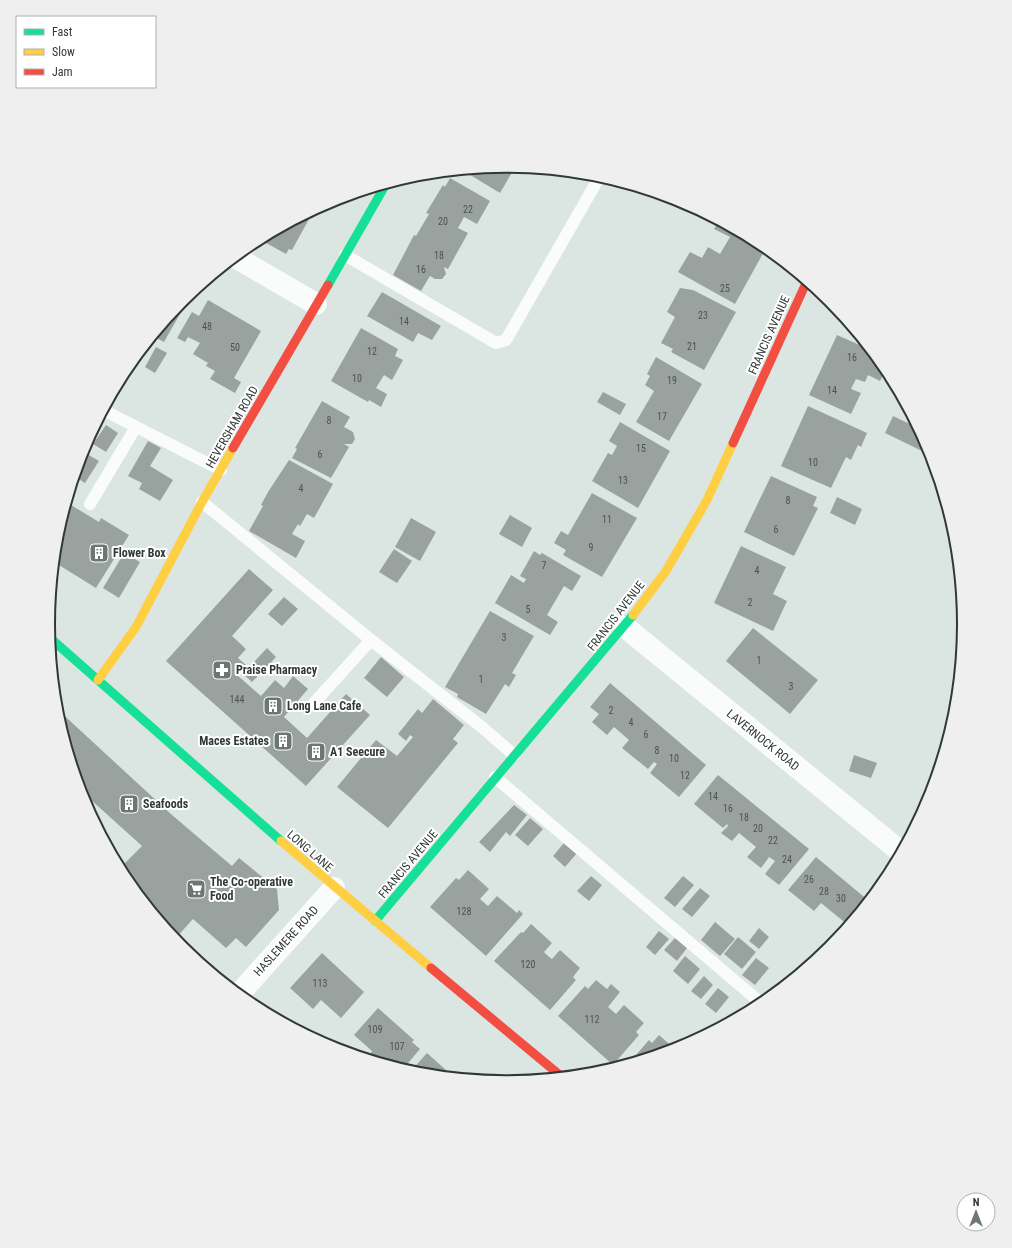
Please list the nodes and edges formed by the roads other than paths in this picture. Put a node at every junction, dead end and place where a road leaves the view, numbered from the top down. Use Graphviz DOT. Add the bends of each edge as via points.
graph roads {
  1 [pos="596,182"];
  2 [pos="382,190"];
  3 [pos="345,255"];
  4 [pos="240,260"];
  5 [pos="805,286"];
  6 [pos="316,304"];
  7 [pos="108,413"];
  8 [pos="136,427"];
  9 [pos="221,470"];
  10 [pos="202,502"];
  11 [pos="90,504"];
  12 [pos="625,627"];
  13 [pos="371,640"];
  14 [pos="56,643"];
  15 [pos="98,680"];
  16 [pos="312,704"];
  17 [pos="514,755"];
  18 [pos="495,777"];
  19 [pos="897,849"];
  20 [pos="334,888"];
  21 [pos="375,921"];
  22 [pos="242,990"];
  23 [pos="756,999"];
  24 [pos="557,1072"];
  1 -- 3 [label="lane" via="506,340 496,343"];
  2 -- 3 [label="street, HEVERSHAM ROAD"];
  3 -- 6 [label="street, HEVERSHAM ROAD"];
  4 -- 6 [label="street"];
  5 -- 12 [label="street, FRANCIS AVENUE" via="707,500 666,571"];
  6 -- 9 [label="street, HEVERSHAM ROAD"];
  7 -- 8 [label="lane"];
  8 -- 9 [label="lane"];
  8 -- 11 [label="lane"];
  9 -- 10 [label="street, HEVERSHAM ROAD"];
  10 -- 13 [label="lane"];
  10 -- 15 [label="street, HEVERSHAM ROAD" via="136,627"];
  12 -- 17 [label="street, FRANCIS AVENUE"];
  12 -- 19 [label="street, LAVERNOCK ROAD"];
  13 -- 16 [label="lane"];
  13 -- 17 [label="lane"];
  14 -- 15 [label="street, LONG LANE"];
  15 -- 20 [label="street, LONG LANE"];
  17 -- 18 [label="street, FRANCIS AVENUE"];
  18 -- 21 [label="street, FRANCIS AVENUE"];
  18 -- 23 [label="lane"];
  20 -- 21 [label="street, LONG LANE"];
  20 -- 22 [label="street, HASLEMERE ROAD"];
  21 -- 24 [label="street, LONG LANE"];
}
